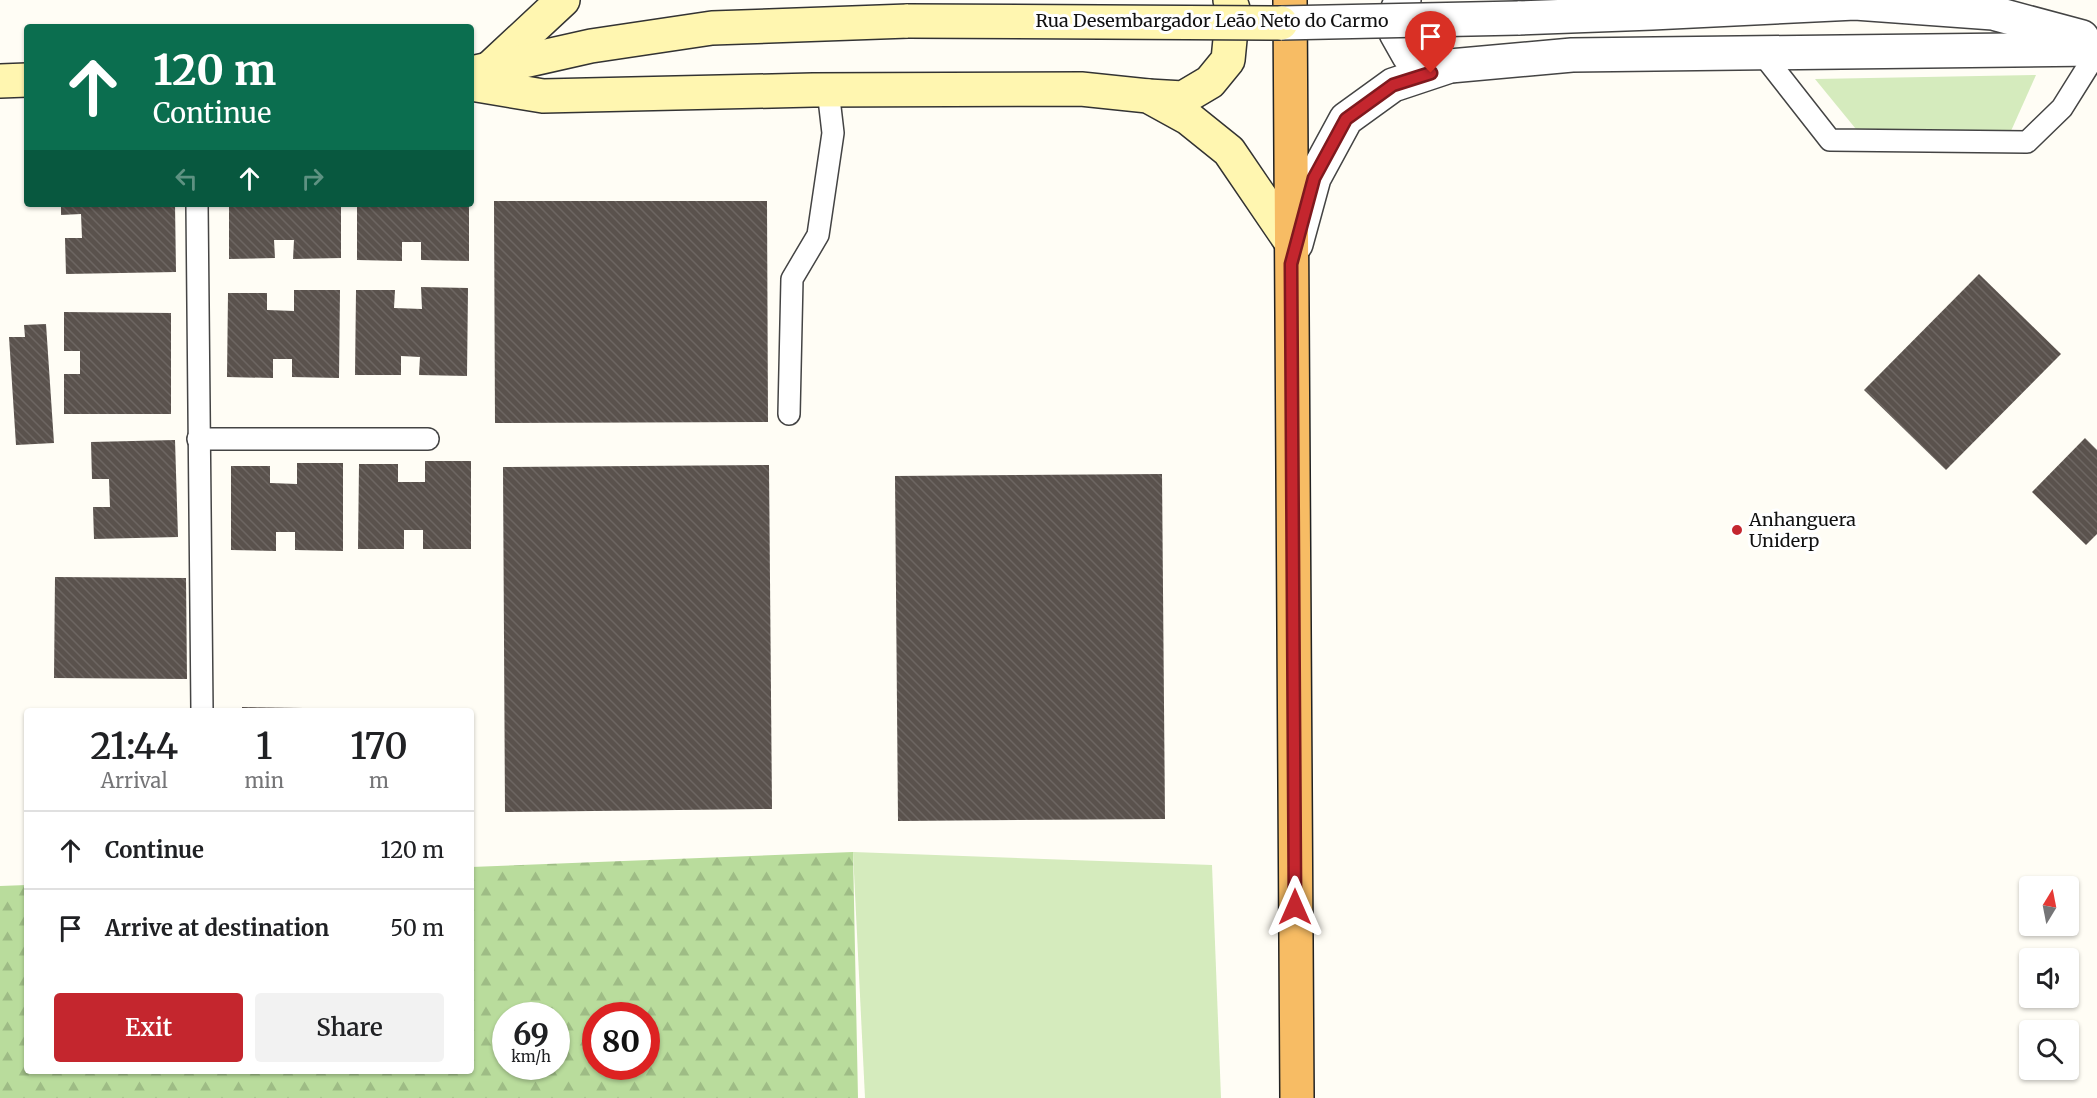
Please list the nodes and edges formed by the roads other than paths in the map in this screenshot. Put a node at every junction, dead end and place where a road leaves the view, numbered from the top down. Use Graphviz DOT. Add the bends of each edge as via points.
graph roads {
  1 [pos="563,0"];
  2 [pos="1230,0"];
  3 [pos="1404,0"];
  4 [pos="2012,0"];
  5 [pos="1285,12"];
  6 [pos="2058,31"];
  7 [pos="2097,40"];
  8 [pos="2097,51"];
  9 [pos="1761,52"];
  10 [pos="1450,66"];
  11 [pos="477,75"];
  12 [pos="24,80"];
  13 [pos="0,81"];
  14 [pos="828,90"];
  15 [pos="1148,96"];
  16 [pos="197,207"];
  17 [pos="1291,253"];
  18 [pos="789,414"];
  19 [pos="198,439"];
  20 [pos="428,439"];
  21 [pos="202,708"];
  22 [pos="1297,1098"];
  1 -- 11 [label="main road"];
  2 -- 15 [label="main road" via="1233,9 1228,60 1210,82 1183,98"];
  3 -- 10 [label="street" via="1398,8 1395,33 1409,56"];
  4 -- 6 [label="street"];
  5 -- 6 [label="street, Rua Desembargador Leão Neto do Carmo, bridge" via="1518,18 1855,3 1993,13"];
  5 -- 11 [label="main road, Rua Desembargador Leão Neto do Carmo, bridge" via="712,27 591,46"];
  5 -- 17 [label="highway"];
  6 -- 7 [label="street, Rua Desembargador Leão Neto do Carmo"];
  8 -- 9 [label="street"];
  8 -- 9 [label="lane" via="2062,108 2027,142 1830,140"];
  9 -- 10 [label="street" via="1572,55"];
  10 -- 17 [label="street" via="1393,85 1346,119 1314,178"];
  11 -- 14 [label="main road" via="543,96"];
  12 -- 13 [label="main road"];
  14 -- 15 [label="main road" via="1081,89"];
  14 -- 18 [label="lane" via="833,133 818,235 792,279"];
  15 -- 17 [label="main road" via="1188,118 1229,151"];
  16 -- 19 [label="lane"];
  17 -- 22 [label="highway"];
  19 -- 20 [label="lane"];
  19 -- 21 [label="lane"];
}
